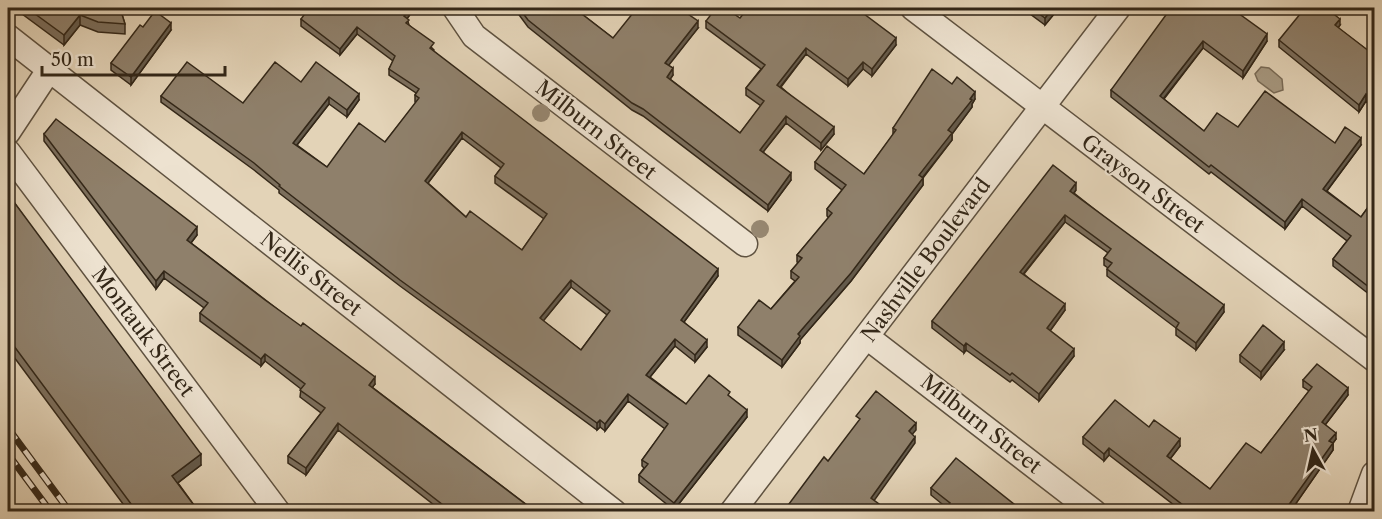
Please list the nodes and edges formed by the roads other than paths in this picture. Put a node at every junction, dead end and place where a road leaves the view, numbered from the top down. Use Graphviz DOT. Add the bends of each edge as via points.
graph roads {
  1 [pos="454,8"];
  2 [pos="913,8"];
  3 [pos="1118,8"];
  4 [pos="8,37"];
  5 [pos="49,69"];
  6 [pos="1042,107"];
  7 [pos="8,132"];
  8 [pos="8,152"];
  9 [pos="745,244"];
  10 [pos="867,338"];
  11 [pos="1374,359"];
  12 [pos="1374,474"];
  13 [pos="278,512"];
  14 [pos="614,512"];
  15 [pos="732,512"];
  16 [pos="1094,512"];
  17 [pos="1360,512"];
  1 -- 9 [label="street, Milburn Street" via="474,36"];
  2 -- 6 [label="street, Grayson Street"];
  3 -- 6 [label="street, Nashville Boulevard"];
  4 -- 5 [label="street, Nellis Street"];
  5 -- 7 [label="street"];
  5 -- 14 [label="street, Nellis Street"];
  6 -- 10 [label="street, Nashville Boulevard"];
  6 -- 11 [label="street, Grayson Street"];
  8 -- 13 [label="street, Montauk Street"];
  10 -- 15 [label="street, Nashville Boulevard"];
  10 -- 16 [label="street, Milburn Street"];
  12 -- 17 [label="street"];
}
